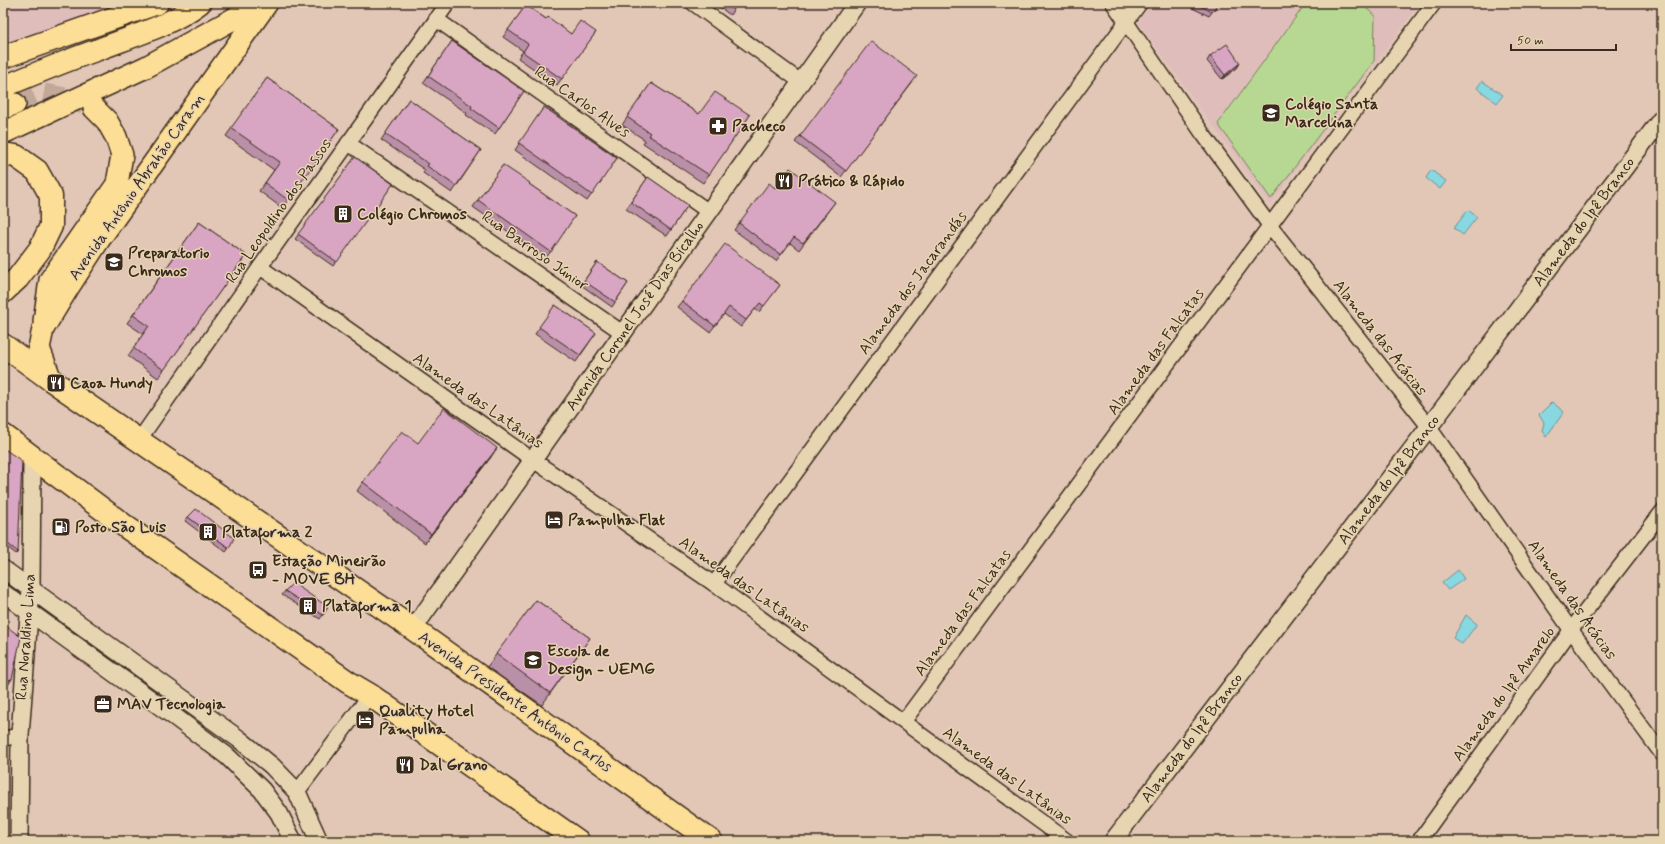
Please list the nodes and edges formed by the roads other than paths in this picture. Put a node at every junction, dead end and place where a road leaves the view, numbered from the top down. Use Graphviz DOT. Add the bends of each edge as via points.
graph roads {
  1 [pos="157,3"];
  2 [pos="200,3"];
  3 [pos="259,3"];
  4 [pos="267,3"];
  5 [pos="448,3"];
  6 [pos="694,3"];
  7 [pos="857,3"];
  8 [pos="1113,3"];
  9 [pos="1140,3"];
  10 [pos="1434,3"];
  11 [pos="436,19"];
  12 [pos="1126,22"];
  13 [pos="3,56"];
  14 [pos="801,82"];
  15 [pos="7,100"];
  16 [pos="94,108"];
  17 [pos="1662,118"];
  18 [pos="3,133"];
  19 [pos="348,143"];
  20 [pos="3,154"];
  21 [pos="709,212"];
  22 [pos="1270,226"];
  23 [pos="260,267"];
  24 [pos="3,292"];
  25 [pos="43,329"];
  26 [pos="623,333"];
  27 [pos="3,345"];
  28 [pos="51,380"];
  29 [pos="1429,427"];
  30 [pos="3,435"];
  31 [pos="139,440"];
  32 [pos="32,458"];
  33 [pos="533,460"];
  34 [pos="1662,512"];
  35 [pos="3,569"];
  36 [pos="714,584"];
  37 [pos="31,589"];
  38 [pos="3,593"];
  39 [pos="29,612"];
  40 [pos="414,629"];
  41 [pos="1571,630"];
  42 [pos="370,695"];
  43 [pos="904,721"];
  44 [pos="20,735"];
  45 [pos="3,739"];
  46 [pos="1662,754"];
  47 [pos="297,792"];
  48 [pos="19,841"];
  49 [pos="293,841"];
  50 [pos="319,841"];
  51 [pos="578,841"];
  52 [pos="711,841"];
  53 [pos="1067,841"];
  54 [pos="1113,841"];
  55 [pos="1419,841"];
  1 -- 13 [label="highway"];
  2 -- 15 [label="main road" via="173,19 136,35 55,65"];
  3 -- 18 [label="main road" via="146,66"];
  4 -- 25 [label="main road, Avenida Antônio Abrahão Caram" via="99,240"];
  5 -- 11 [label="street, Rua Leopoldino dos Passos"];
  6 -- 14 [label="street"];
  7 -- 14 [label="street, Avenida Coronel José Dias Bicalho"];
  8 -- 12 [label="street, Alameda das Acácias"];
  9 -- 12 [label="street, Alameda dos Jacarandás"];
  10 -- 22 [label="street, Alameda das Falcatas"];
  11 -- 19 [label="street, Rua Leopoldino dos Passos"];
  11 -- 21 [label="street, Rua Carlos Alves"];
  12 -- 22 [label="street, Alameda das Acácias"];
  12 -- 36 [label="street, Alameda dos Jacarandás"];
  14 -- 21 [label="street, Avenida Coronel José Dias Bicalho"];
  16 -- 25 [label="main road" via="107,121 122,156 117,184 50,280"];
  17 -- 29 [label="street, Alameda do Ipê Branco"];
  19 -- 23 [label="street, Rua Leopoldino dos Passos"];
  19 -- 26 [label="street, Rua Barroso Júnior"];
  20 -- 24 [label="highway" via="16,156 37,171 51,196 52,226 40,249 18,278"];
  21 -- 26 [label="street, Avenida Coronel José Dias Bicalho"];
  22 -- 29 [label="street, Alameda das Acácias"];
  22 -- 43 [label="street, Alameda das Falcatas"];
  23 -- 31 [label="street, Rua Leopoldino dos Passos"];
  23 -- 33 [label="street, Alameda das Latânias"];
  25 -- 28 [label="main road, Avenida Antônio Abrahão Caram" via="39,348"];
  26 -- 33 [label="street, Avenida Coronel José Dias Bicalho"];
  27 -- 28 [label="highway, Avenida Presidente Antônio Carlos"];
  28 -- 31 [label="highway, Avenida Presidente Antônio Carlos"];
  29 -- 41 [label="street, Alameda das Acácias"];
  29 -- 54 [label="street, Alameda do Ipê Branco"];
  30 -- 32 [label="highway"];
  31 -- 40 [label="highway, Avenida Presidente Antônio Carlos"];
  32 -- 37 [label="street, Rua Noraldino Lima"];
  32 -- 42 [label="highway" via="129,529"];
  33 -- 36 [label="street, Alameda das Latânias"];
  33 -- 40 [label="street, Avenida Coronel José Dias Bicalho"];
  34 -- 41 [label="street, Alameda do Ipê Amarelo"];
  35 -- 37 [label="street"];
  36 -- 43 [label="street, Alameda das Latânias"];
  37 -- 39 [label="street, Rua Noraldino Lima"];
  37 -- 47 [label="street" via="239,739 272,766"];
  38 -- 39 [label="street"];
  39 -- 44 [label="street, Rua Noraldino Lima"];
  39 -- 49 [label="street" via="227,756 262,790 279,813"];
  40 -- 52 [label="highway, Avenida Presidente Antônio Carlos"];
  41 -- 46 [label="street, Alameda das Acácias"];
  41 -- 55 [label="street, Alameda do Ipê Amarelo"];
  42 -- 47 [label="street"];
  42 -- 51 [label="highway"];
  43 -- 53 [label="street, Alameda das Latânias"];
  44 -- 45 [label="street"];
  44 -- 48 [label="street, Rua Noraldino Lima"];
  47 -- 50 [label="street"];
}
